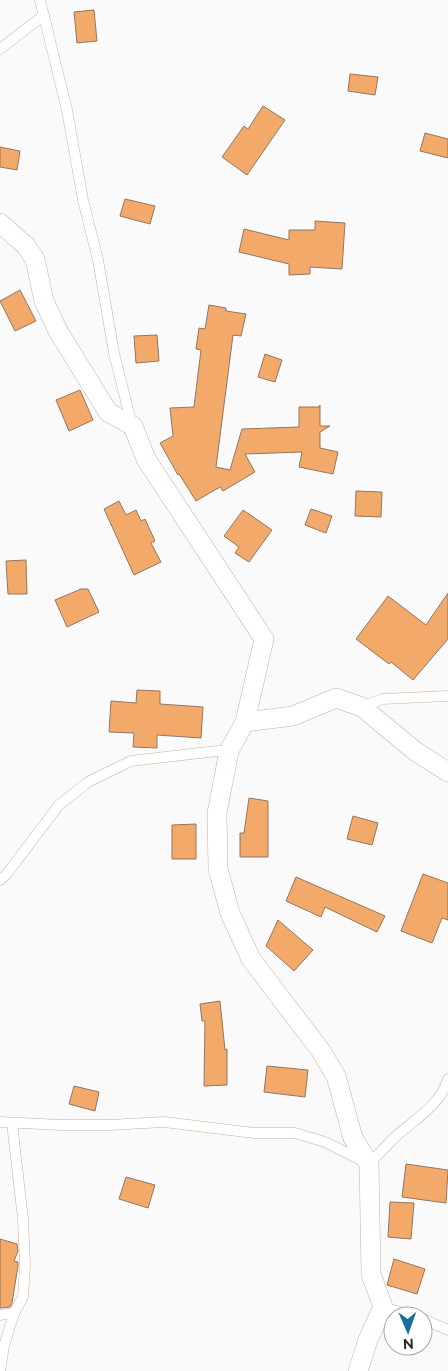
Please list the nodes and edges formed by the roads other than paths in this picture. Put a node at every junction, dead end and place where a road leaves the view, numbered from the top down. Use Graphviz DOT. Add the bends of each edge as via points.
graph roads {
  1 [pos="40,0"];
  2 [pos="44,14"];
  3 [pos="0,49"];
  4 [pos="0,223"];
  5 [pos="133,426"];
  6 [pos="448,696"];
  7 [pos="362,707"];
  8 [pos="245,722"];
  9 [pos="229,751"];
  10 [pos="448,772"];
  11 [pos="0,880"];
  12 [pos="448,1079"];
  13 [pos="0,1122"];
  14 [pos="12,1122"];
  15 [pos="368,1164"];
  16 [pos="382,1307"];
  17 [pos="14,1313"];
  18 [pos="0,1315"];
  19 [pos="433,1323"];
  20 [pos="448,1330"];
  21 [pos="0,1371"];
  22 [pos="358,1371"];
  1 -- 2 [label="lane"];
  2 -- 3 [label="lane"];
  2 -- 5 [label="lane" via="98,260 114,353"];
  4 -- 5 [label="street" via="26,246 34,258 44,300 58,331 108,412"];
  5 -- 8 [label="street" via="146,459 264,640"];
  6 -- 7 [label="lane" via="382,699"];
  7 -- 8 [label="street" via="336,698 293,716"];
  7 -- 10 [label="street" via="416,751"];
  8 -- 9 [label="street"];
  9 -- 11 [label="lane" via="131,761 88,782 59,805"];
  9 -- 15 [label="street" via="217,813 218,869 230,913 250,959 321,1051 336,1076 353,1138"];
  12 -- 15 [label="lane" via="446,1088 426,1111"];
  13 -- 14 [label="lane"];
  14 -- 15 [label="lane" via="90,1125 164,1122 254,1133 295,1133 325,1142"];
  14 -- 17 [label="lane" via="25,1266 24,1297"];
  15 -- 16 [label="street" via="371,1274"];
  16 -- 22 [label="street"];
  17 -- 18 [label="lane"];
  17 -- 21 [label="lane"];
  19 -- 20 [label="lane"];
}
